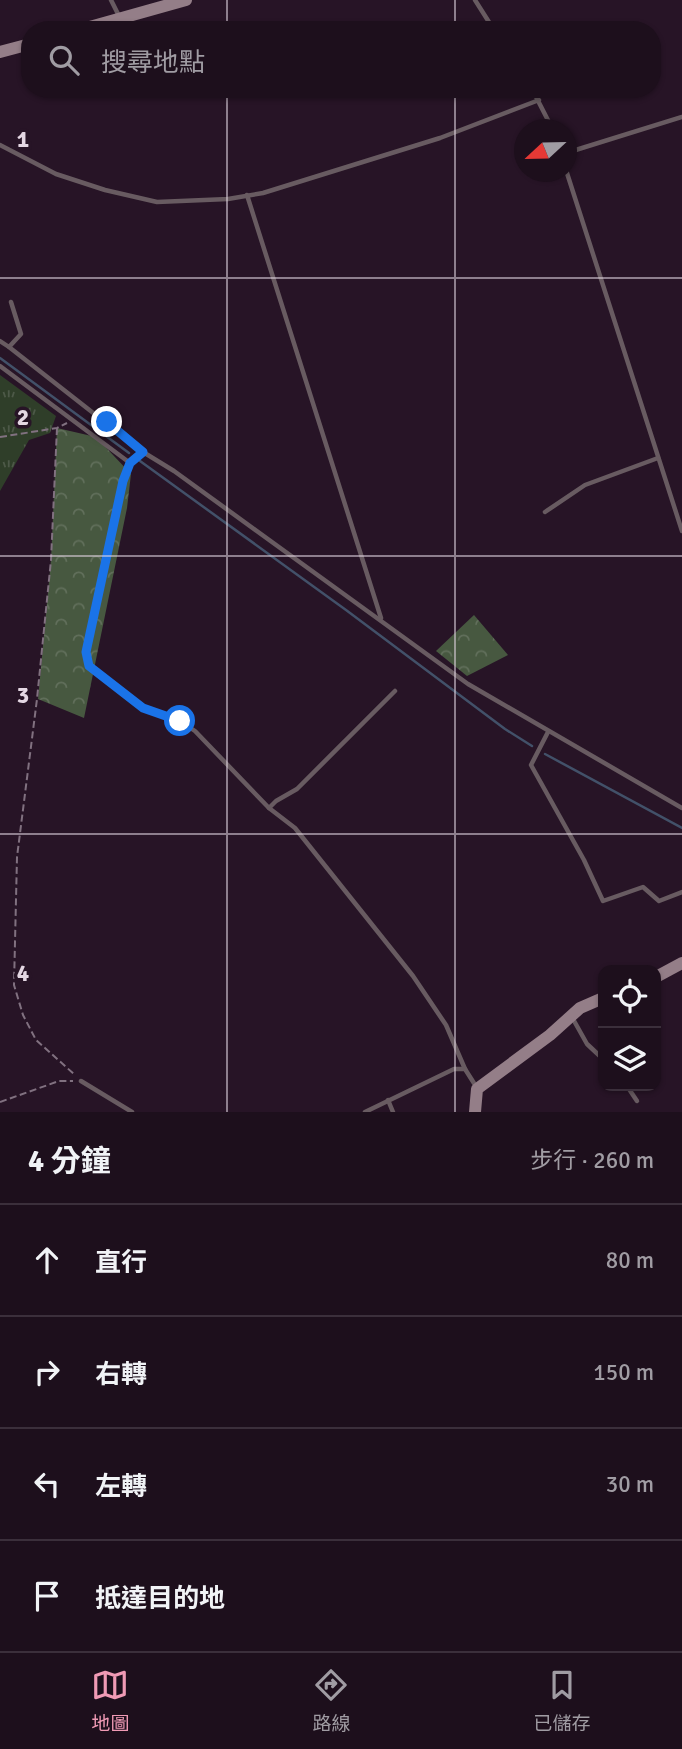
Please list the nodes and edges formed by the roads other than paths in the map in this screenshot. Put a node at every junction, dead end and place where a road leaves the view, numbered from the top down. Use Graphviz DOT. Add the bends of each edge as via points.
graph roads {
  1 [pos="111,0"];
  2 [pos="186,0"];
  3 [pos="475,0"];
  4 [pos="121,18"];
  5 [pos="110,21"];
  6 [pos="488,21"];
  7 [pos="21,46"];
  8 [pos="0,52"];
  9 [pos="539,100"];
  10 [pos="682,117"];
  11 [pos="548,119"];
  12 [pos="0,145"];
  13 [pos="577,150"];
  14 [pos="570,182"];
  15 [pos="247,195"];
  16 [pos="11,302"];
  17 [pos="0,341"];
  18 [pos="9,347"];
  19 [pos="0,366"];
  20 [pos="143,452"];
  21 [pos="659,458"];
  22 [pos="130,463"];
  23 [pos="545,512"];
  24 [pos="682,531"];
  25 [pos="382,620"];
  26 [pos="395,691"];
  27 [pos="548,732"];
  28 [pos="269,808"];
  29 [pos="682,808"];
  30 [pos="680,893"];
  31 [pos="682,900"];
  32 [pos="682,963"];
  33 [pos="661,974"];
  34 [pos="598,1000"];
  35 [pos="572,1017"];
  36 [pos="598,1054"];
  37 [pos="465,1069"];
  38 [pos="81,1081"];
  39 [pos="477,1089"];
  40 [pos="630,1091"];
  41 [pos="388,1100"];
  42 [pos="637,1101"];
  43 [pos="132,1112"];
  44 [pos="365,1112"];
  45 [pos="393,1112"];
  46 [pos="475,1112"];
  1 -- 4 [label="lane"];
  2 -- 4 [label="street"];
  3 -- 6 [label="lane"];
  4 -- 5 [label="street"];
  7 -- 8 [label="street"];
  9 -- 11 [label="lane"];
  9 -- 15 [label="lane" via="440,138"];
  10 -- 13 [label="lane"];
  12 -- 15 [label="lane" via="56,174 157,202"];
  14 -- 21 [label="lane"];
  15 -- 25 [label="lane"];
  16 -- 18 [label="lane" via="22,334"];
  17 -- 18 [label="lane"];
  18 -- 20 [label="lane"];
  19 -- 22 [label="lane"];
  20 -- 22 [label="lane"];
  20 -- 25 [label="lane"];
  21 -- 23 [label="lane" via="585,485"];
  21 -- 24 [label="lane"];
  22 -- 28 [label="lane" via="86,652 89,666 143,708 195,731"];
  25 -- 27 [label="lane" via="468,684"];
  26 -- 28 [label="lane" via="297,789"];
  27 -- 29 [label="lane"];
  27 -- 30 [label="lane" via="531,765 603,901 643,887 659,901"];
  28 -- 37 [label="lane" via="295,828 413,976 446,1025"];
  30 -- 31 [label="lane"];
  32 -- 33 [label="street"];
  34 -- 35 [label="street"];
  35 -- 36 [label="lane"];
  35 -- 39 [label="street"];
  37 -- 39 [label="lane"];
  37 -- 41 [label="lane" via="444,1072"];
  38 -- 43 [label="lane"];
  39 -- 46 [label="street"];
  40 -- 42 [label="lane"];
  41 -- 44 [label="lane"];
  41 -- 45 [label="lane"];
}
